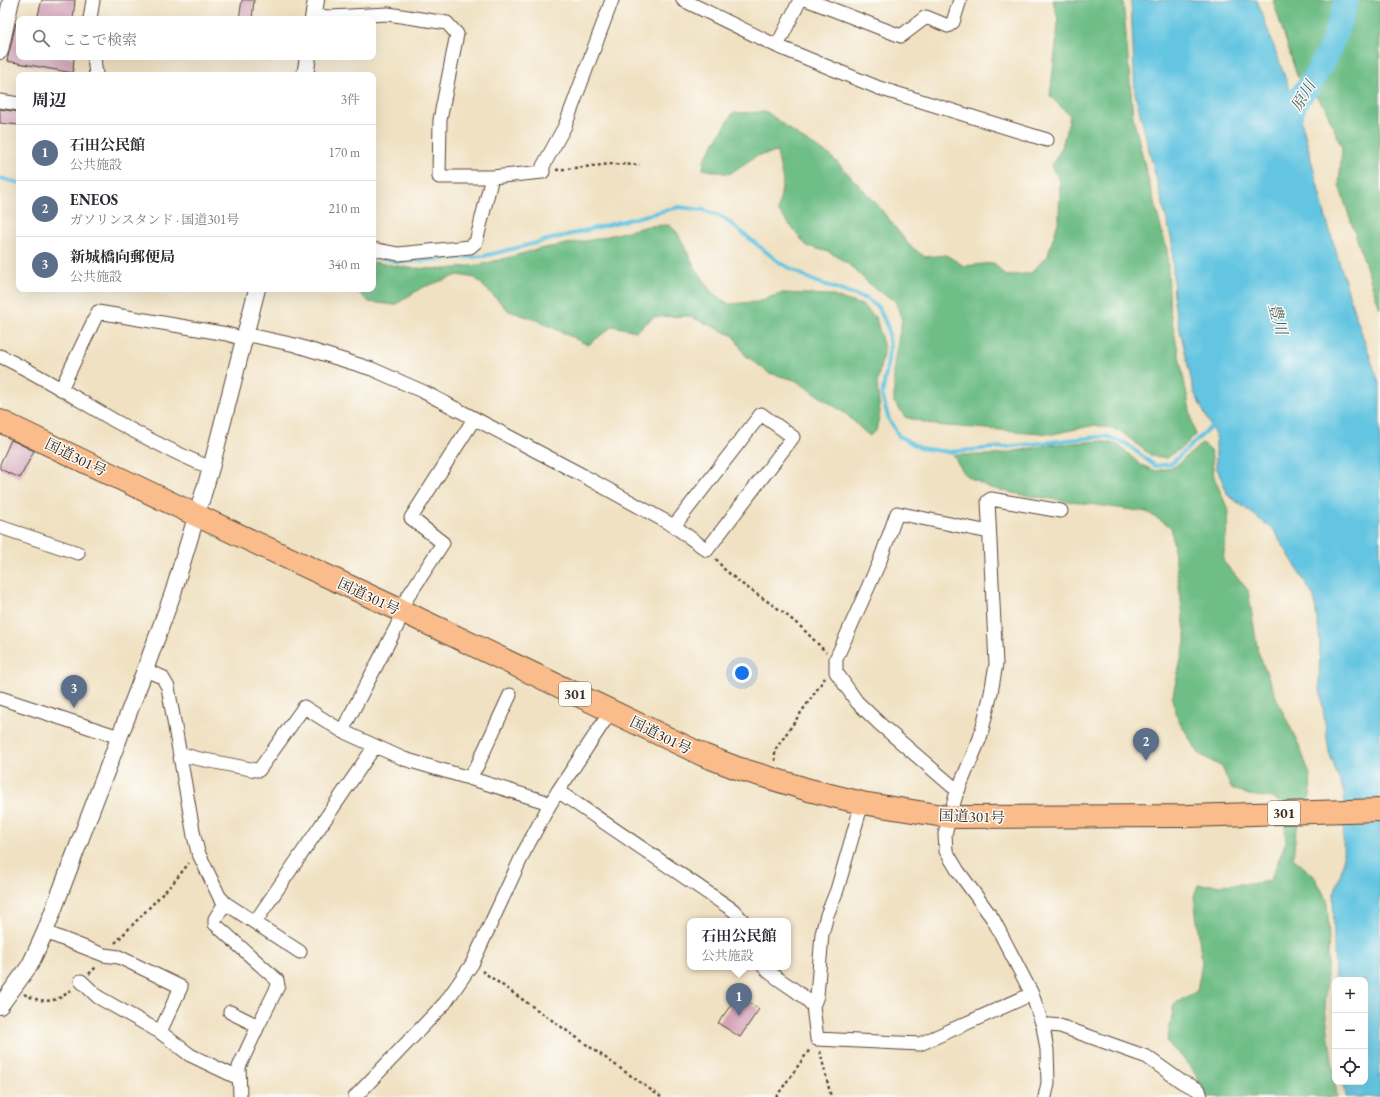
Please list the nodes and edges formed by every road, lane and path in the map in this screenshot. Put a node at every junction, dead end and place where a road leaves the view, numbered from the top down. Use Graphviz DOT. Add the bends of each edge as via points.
graph roads {
  1 [pos="11,0"];
  2 [pos="93,0"];
  3 [pos="612,0"];
  4 [pos="683,0"];
  5 [pos="800,0"];
  6 [pos="808,0"];
  7 [pos="960,0"];
  8 [pos="314,12"];
  9 [pos="90,16"];
  10 [pos="328,16"];
  11 [pos="350,16"];
  12 [pos="777,46"];
  13 [pos="0,51"];
  14 [pos="94,60"];
  15 [pos="308,60"];
  16 [pos="96,72"];
  17 [pos="306,72"];
  18 [pos="0,101"];
  19 [pos="16,104"];
  20 [pos="1047,140"];
  21 [pos="640,166"];
  22 [pos="543,172"];
  23 [pos="492,177"];
  24 [pos="376,250"];
  25 [pos="256,292"];
  26 [pos="245,336"];
  27 [pos="0,356"];
  28 [pos="61,389"];
  29 [pos="474,419"];
  30 [pos="0,421"];
  31 [pos="211,468"];
  32 [pos="1061,511"];
  33 [pos="198,516"];
  34 [pos="674,526"];
  35 [pos="0,527"];
  36 [pos="988,532"];
  37 [pos="707,550"];
  38 [pos="78,553"];
  39 [pos="402,611"];
  40 [pos="835,666"];
  41 [pos="145,670"];
  42 [pos="510,694"];
  43 [pos="0,698"];
  44 [pos="611,711"];
  45 [pos="342,731"];
  46 [pos="119,737"];
  47 [pos="375,746"];
  48 [pos="180,753"];
  49 [pos="469,778"];
  50 [pos="774,780"];
  51 [pos="959,789"];
  52 [pos="558,791"];
  53 [pos="862,803"];
  54 [pos="549,806"];
  55 [pos="1380,810"];
  56 [pos="950,817"];
  57 [pos="198,852"];
  58 [pos="225,903"];
  59 [pos="740,918"];
  60 [pos="255,922"];
  61 [pos="45,932"];
  62 [pos="300,952"];
  63 [pos="104,955"];
  64 [pos="472,964"];
  65 [pos="767,970"];
  66 [pos="81,981"];
  67 [pos="14,987"];
  68 [pos="1032,994"];
  69 [pos="0,1006"];
  70 [pos="813,1006"];
  71 [pos="230,1012"];
  72 [pos="258,1026"];
  73 [pos="1043,1026"];
  74 [pos="160,1032"];
  75 [pos="817,1039"];
  76 [pos="239,1076"];
  77 [pos="240,1097"];
  78 [pos="355,1097"];
  79 [pos="661,1097"];
  80 [pos="776,1097"];
  81 [pos="831,1097"];
  82 [pos="1045,1097"];
  83 [pos="1201,1097"];
  1 -- 13 [label="street"];
  2 -- 9 [label="street"];
  3 -- 22 [label="street" via="565,126 543,166"];
  4 -- 12 [label="street"];
  5 -- 12 [label="street"];
  6 -- 7 [label="street" via="901,36 926,17 948,26 953,22"];
  8 -- 10 [label="street"];
  11 -- 23 [label="street" via="388,14 447,23 457,34 440,120 439,177"];
  12 -- 20 [label="street" via="879,88"];
  14 -- 16 [label="street"];
  15 -- 17 [label="street"];
  18 -- 19 [label="street"];
  21 -- 22 [label="path" via="611,164"];
  22 -- 23 [label="street"];
  23 -- 24 [label="street" via="476,242 470,247 398,254"];
  25 -- 26 [label="street"];
  26 -- 28 [label="street" via="98,312"];
  26 -- 29 [label="street" via="294,345 372,369 424,392"];
  26 -- 31 [label="street"];
  27 -- 28 [label="street"];
  28 -- 31 [label="street" via="116,422"];
  29 -- 34 [label="street" via="527,445"];
  29 -- 39 [label="street" via="411,518 443,543 405,601"];
  30 -- 33 [label="highway, 国道301号 / 301"];
  31 -- 33 [label="street"];
  32 -- 36 [label="street" via="991,499 988,501"];
  33 -- 39 [label="highway, 国道301号 / 301"];
  33 -- 41 [label="street"];
  34 -- 37 [label="street"];
  34 -- 37 [label="street" via="761,414 792,437"];
  35 -- 38 [label="street"];
  36 -- 40 [label="street" via="897,513 879,563"];
  36 -- 51 [label="street" via="996,664 980,738"];
  37 -- 40 [label="path" via="742,584 802,628 826,652"];
  39 -- 44 [label="highway, 国道301号 / 301"];
  39 -- 45 [label="street" via="397,626"];
  40 -- 50 [label="path" via="775,750"];
  40 -- 51 [label="street" via="836,672 857,702 952,786"];
  41 -- 46 [label="street"];
  41 -- 48 [label="street" via="162,677 168,687"];
  42 -- 49 [label="street"];
  43 -- 46 [label="street"];
  44 -- 50 [label="highway, 国道301号 / 301" via="703,755"];
  44 -- 52 [label="street"];
  45 -- 47 [label="street"];
  45 -- 48 [label="street" via="304,707 260,770"];
  46 -- 61 [label="street"];
  47 -- 49 [label="street" via="404,759"];
  47 -- 60 [label="street"];
  48 -- 57 [label="street"];
  49 -- 54 [label="street" via="543,801"];
  50 -- 53 [label="highway, 国道301号 / 301"];
  51 -- 56 [label="street"];
  52 -- 54 [label="street"];
  52 -- 59 [label="street" via="733,910"];
  53 -- 56 [label="highway, 国道301号 / 301"];
  53 -- 70 [label="street" via="822,934 817,996"];
  54 -- 64 [label="street" via="524,852"];
  55 -- 56 [label="highway, 国道301号 / 301" via="1188,816"];
  56 -- 68 [label="street" via="945,834 946,851 993,919"];
  57 -- 58 [label="street" via="219,896"];
  57 -- 63 [label="path" via="173,883"];
  58 -- 60 [label="street"];
  58 -- 72 [label="street" via="215,919 215,924 277,980 278,986"];
  60 -- 62 [label="street"];
  61 -- 63 [label="street"];
  61 -- 67 [label="street" via="30,965"];
  63 -- 66 [label="path" via="98,965"];
  63 -- 74 [label="street" via="119,957 181,987"];
  64 -- 78 [label="street" via="445,1003"];
  64 -- 79 [label="path"];
  65 -- 70 [label="street" via="806,997"];
  66 -- 67 [label="path" via="65,996 49,1002 25,995"];
  66 -- 74 [label="street" via="98,997"];
  67 -- 69 [label="street"];
  68 -- 73 [label="street"];
  68 -- 75 [label="street" via="920,1044"];
  70 -- 75 [label="street"];
  71 -- 72 [label="street"];
  72 -- 76 [label="street" via="239,1067"];
  73 -- 82 [label="street" via="1048,1082"];
  73 -- 83 [label="street" via="1060,1026 1147,1057 1182,1082 1199,1090"];
  74 -- 76 [label="street" via="190,1055"];
  75 -- 80 [label="path"];
  75 -- 81 [label="path"];
  76 -- 77 [label="street"];
}
